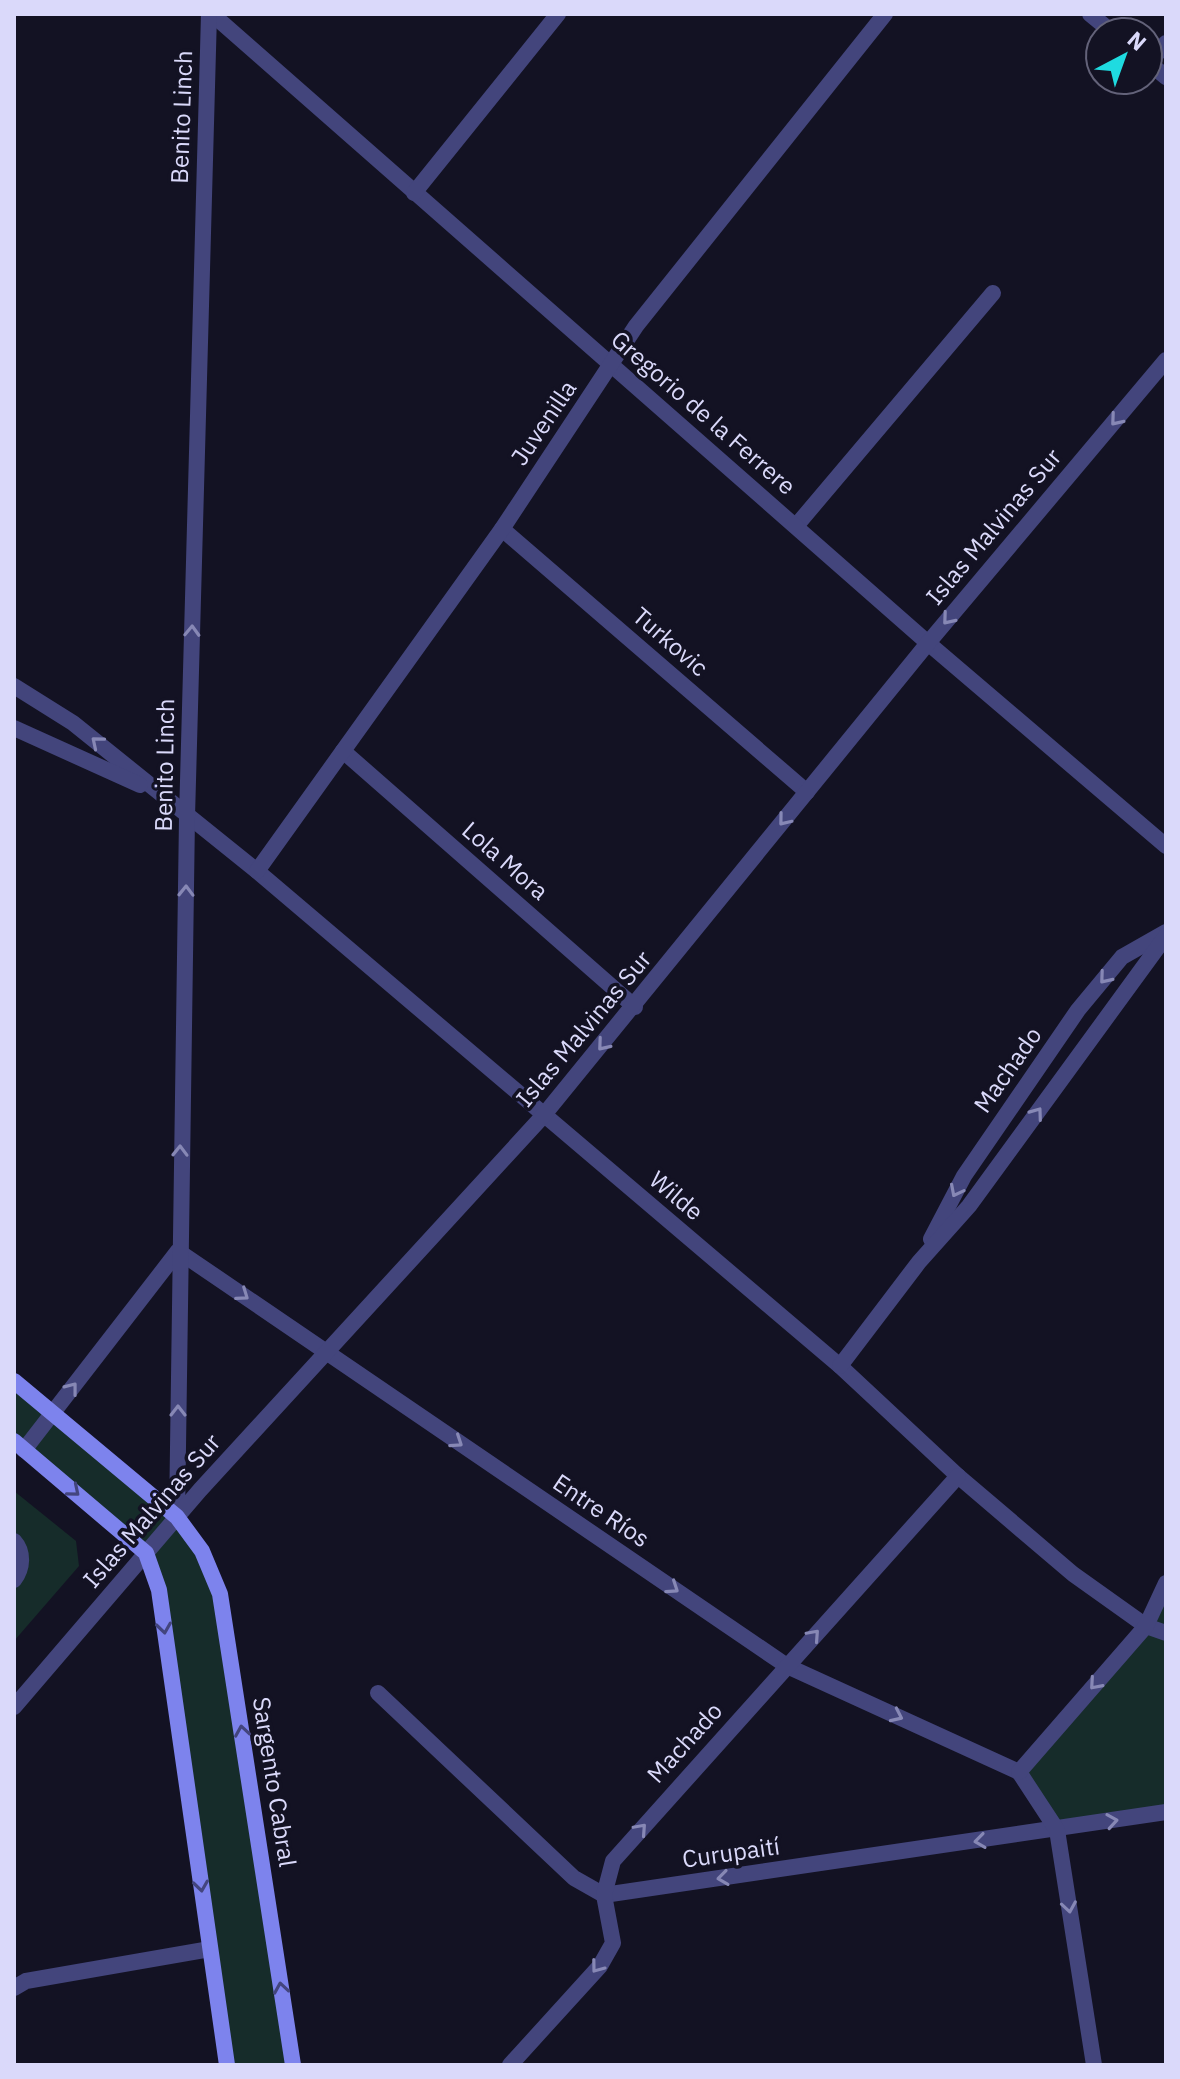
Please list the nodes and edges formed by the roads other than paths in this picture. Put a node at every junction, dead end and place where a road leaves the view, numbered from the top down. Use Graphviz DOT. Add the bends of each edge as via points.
graph roads {
  1 [pos="210,14"];
  2 [pos="558,14"];
  3 [pos="885,14"];
  4 [pos="414,193"];
  5 [pos="993,293"];
  6 [pos="1166,360"];
  7 [pos="612,365"];
  8 [pos="796,526"];
  9 [pos="502,529"];
  10 [pos="928,643"];
  11 [pos="14,686"];
  12 [pos="14,728"];
  13 [pos="343,751"];
  14 [pos="157,792"];
  15 [pos="807,792"];
  16 [pos="187,817"];
  17 [pos="1166,846"];
  18 [pos="257,871"];
  19 [pos="1166,934"];
  20 [pos="635,1007"];
  21 [pos="543,1116"];
  22 [pos="178,1251"];
  23 [pos="919,1262"];
  24 [pos="326,1353"];
  25 [pos="840,1366"];
  26 [pos="14,1381"];
  27 [pos="53,1413"];
  28 [pos="19,1445"];
  29 [pos="958,1476"];
  30 [pos="177,1517"];
  31 [pos="14,1541"];
  32 [pos="146,1553"];
  33 [pos="14,1580"];
  34 [pos="1166,1583"];
  35 [pos="1146,1626"];
  36 [pos="1166,1633"];
  37 [pos="787,1666"];
  38 [pos="378,1693"];
  39 [pos="14,1707"];
  40 [pos="1019,1772"];
  41 [pos="1166,1812"];
  42 [pos="1057,1830"];
  43 [pos="604,1895"];
  44 [pos="210,1949"];
  45 [pos="14,1988"];
  46 [pos="227,2065"];
  47 [pos="293,2065"];
  48 [pos="510,2065"];
  49 [pos="1094,2065"];
  1 -- 4 [label="street, Gregorio de la Ferrere"];
  16 -- 1 [label="street, Benito Linch, one-way"];
  2 -- 4 [label="street"];
  3 -- 7 [label="street, Juvenilla" via="636,326"];
  4 -- 7 [label="street, Gregorio de la Ferrere"];
  5 -- 8 [label="street"];
  6 -- 10 [label="street, Islas Malvinas Sur, one-way"];
  7 -- 8 [label="street, Gregorio de la Ferrere"];
  7 -- 9 [label="street, Juvenilla"];
  8 -- 10 [label="street, Gregorio de la Ferrere"];
  9 -- 13 [label="street, Juvenilla"];
  9 -- 15 [label="street, Turkovic"];
  10 -- 15 [label="street, Islas Malvinas Sur"];
  10 -- 17 [label="street, Gregorio de la Ferrere"];
  14 -- 11 [label="street, Wilde, one-way" via="73,723"];
  12 -- 14 [label="street, Wilde"];
  13 -- 18 [label="street, Juvenilla"];
  13 -- 20 [label="street, Lola Mora"];
  14 -- 16 [label="street, Wilde"];
  15 -- 20 [label="street, Islas Malvinas Sur, one-way"];
  16 -- 18 [label="street, Wilde"];
  22 -- 16 [label="street, Benito Linch, one-way"];
  18 -- 21 [label="street, Wilde"];
  23 -- 19 [label="street, Machado, one-way" via="969,1206"];
  19 -- 23 [label="street, Machado, one-way" via="1122,957 1078,1010 964,1176"];
  20 -- 21 [label="street, Islas Malvinas Sur, one-way"];
  21 -- 24 [label="street, Islas Malvinas Sur"];
  21 -- 25 [label="street, Wilde"];
  22 -- 24 [label="street, Entre Ríos, one-way"];
  27 -- 22 [label="street, one-way"];
  30 -- 22 [label="street, Benito Linch, one-way"];
  23 -- 25 [label="street, Machado"];
  24 -- 30 [label="street, Islas Malvinas Sur"];
  24 -- 37 [label="street, Entre Ríos, one-way"];
  25 -- 29 [label="street, Wilde"];
  26 -- 27 [label="main road, Sargento Cabral"];
  27 -- 28 [label="street"];
  27 -- 30 [label="main road, Sargento Cabral"];
  28 -- 32 [label="main road, one-way"];
  29 -- 35 [label="street, Wilde" via="1073,1574"];
  37 -- 29 [label="street, Machado, one-way"];
  30 -- 32 [label="street, Islas Malvinas Sur"];
  47 -- 30 [label="main road, Sargento Cabral, one-way" via="220,1594 202,1551"];
  31 -- 33 [label="street" via="22,1557"];
  32 -- 39 [label="street, Islas Malvinas Sur"];
  32 -- 44 [label="main road, one-way" via="159,1590"];
  34 -- 35 [label="street"];
  35 -- 36 [label="street, Wilde"];
  35 -- 40 [label="street, one-way"];
  37 -- 40 [label="street, Entre Ríos, one-way"];
  43 -- 37 [label="street, Machado, one-way" via="613,1861"];
  38 -- 43 [label="street" via="574,1878"];
  40 -- 42 [label="street"];
  42 -- 41 [label="street, Curupaití, one-way"];
  42 -- 43 [label="street, Curupaití, one-way"];
  42 -- 49 [label="street, one-way"];
  43 -- 48 [label="street, Machado, one-way" via="613,1943 600,1966"];
  44 -- 45 [label="street" via="26,1981"];
  44 -- 46 [label="main road"];
}
